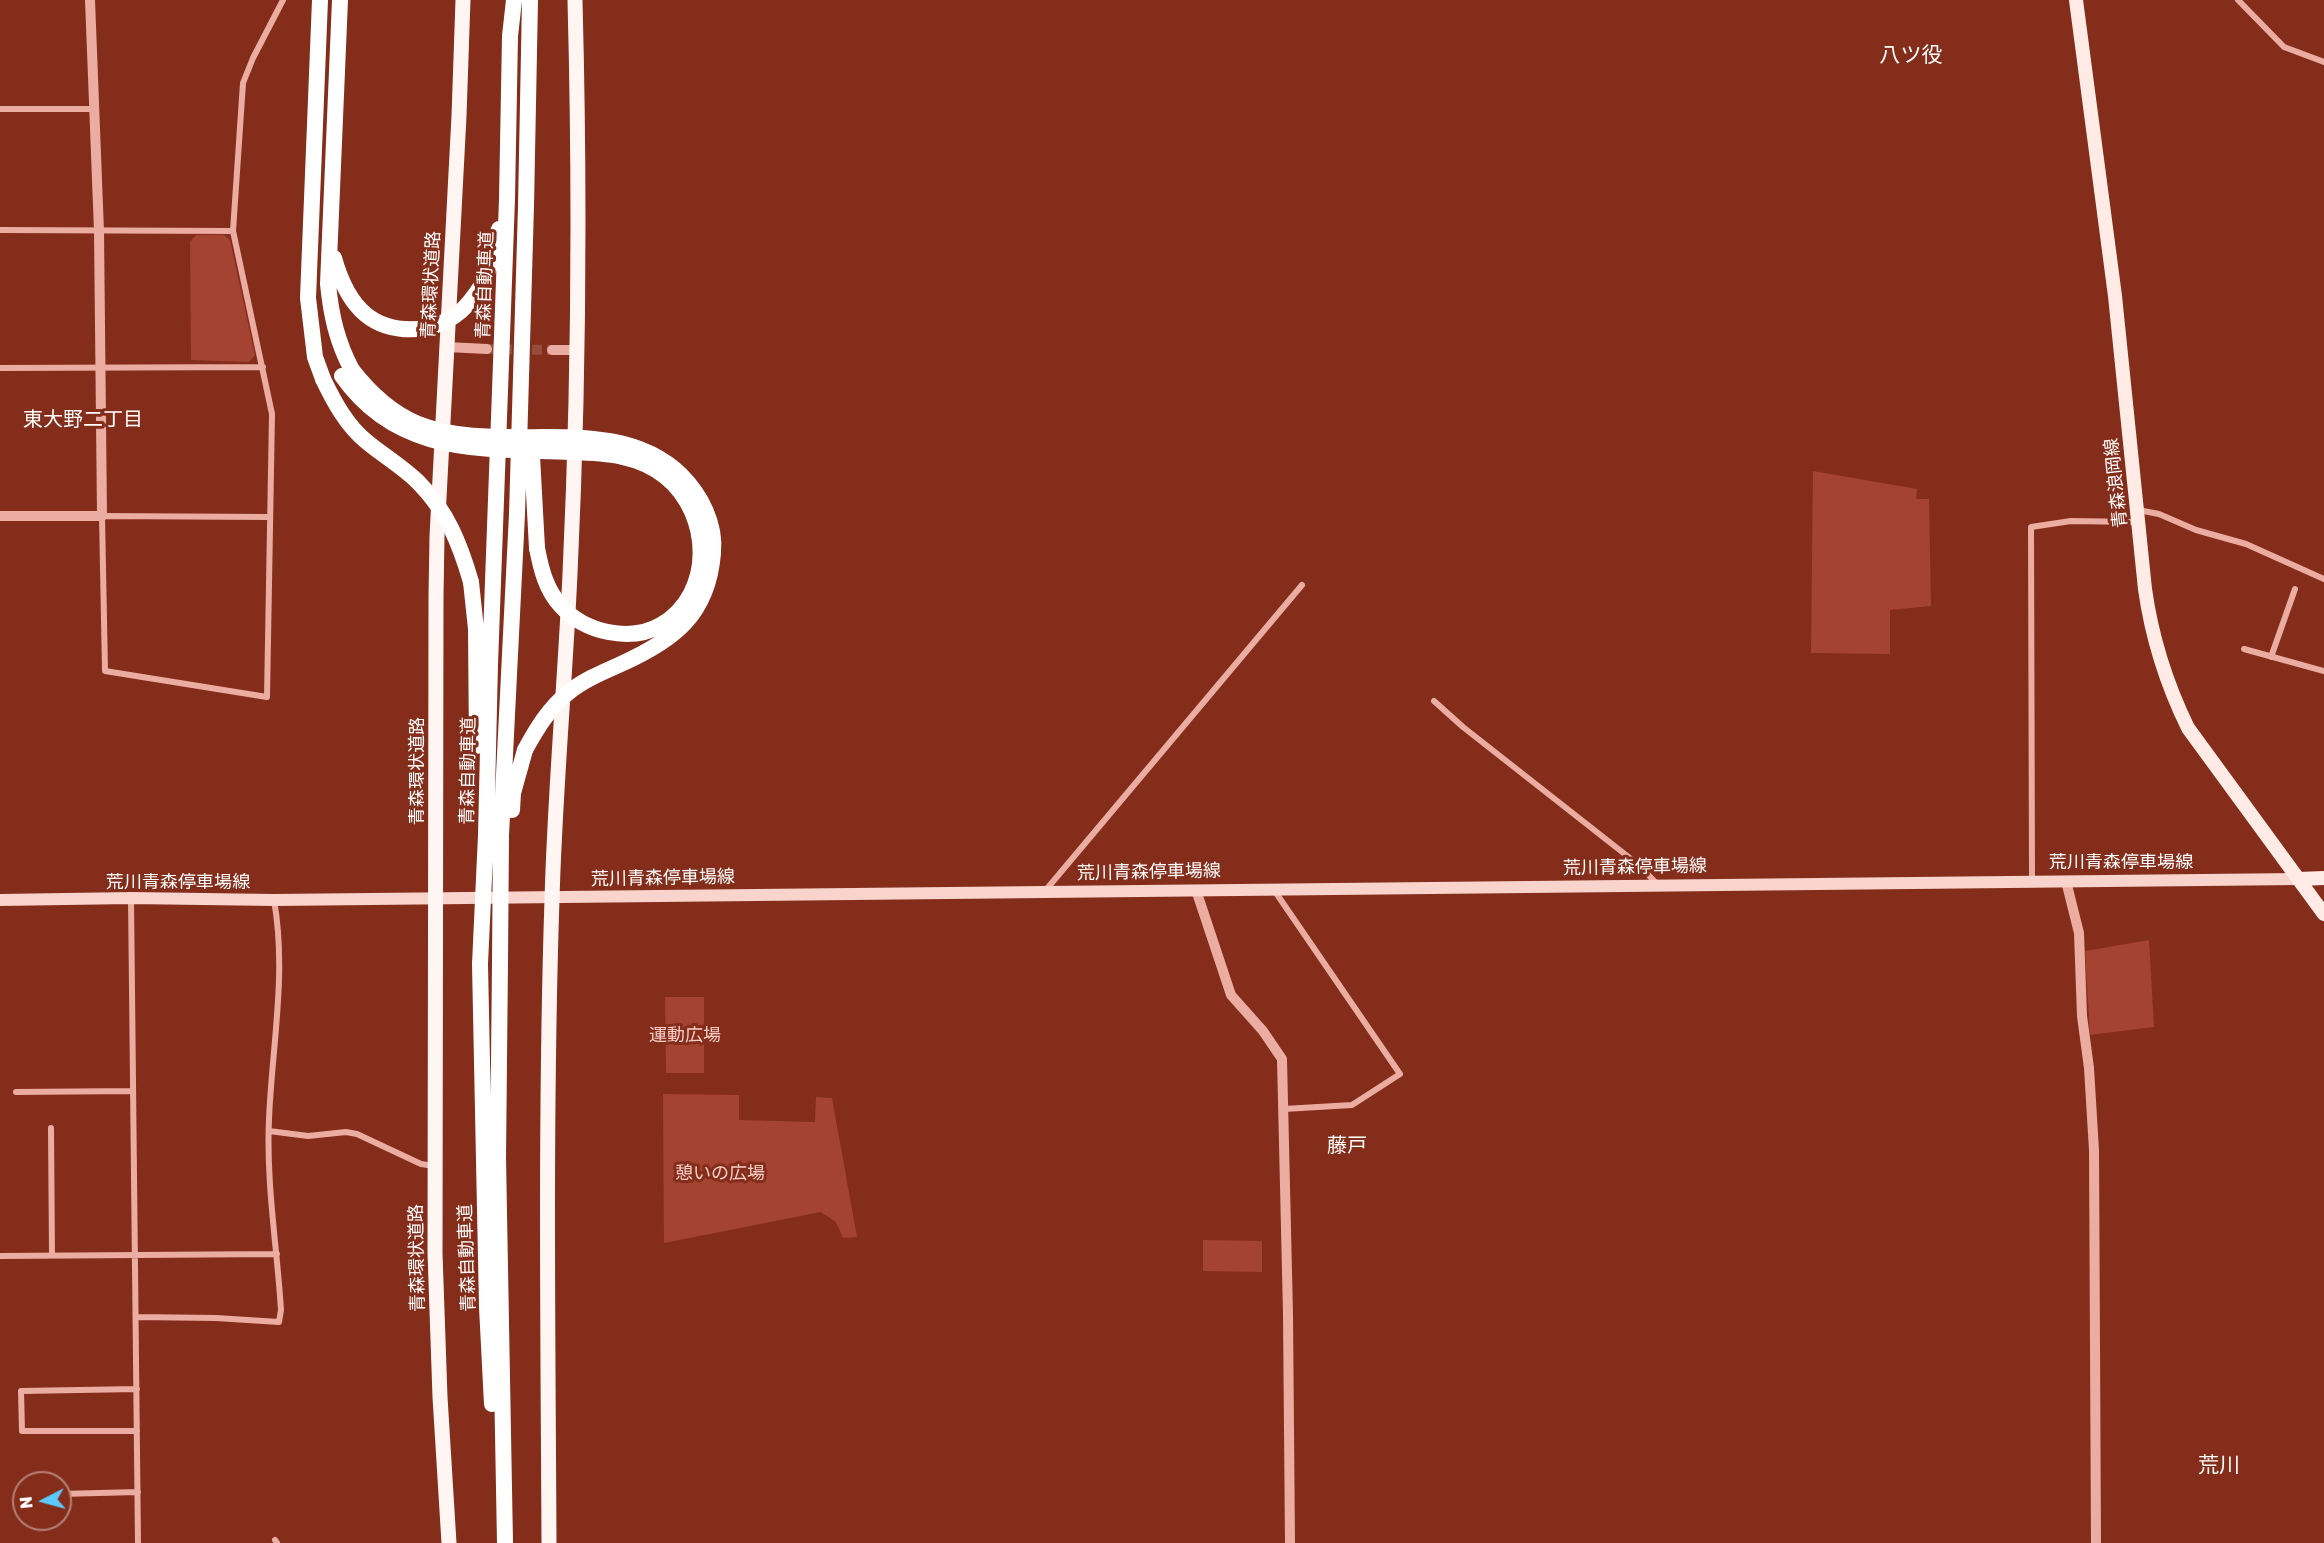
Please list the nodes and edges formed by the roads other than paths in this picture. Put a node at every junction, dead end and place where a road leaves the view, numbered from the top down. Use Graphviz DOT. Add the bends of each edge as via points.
graph roads {
  1 [pos="90,0"];
  2 [pos="284,0"];
  3 [pos="320,0"];
  4 [pos="340,0"];
  5 [pos="463,0"];
  6 [pos="514,0"];
  7 [pos="530,0"];
  8 [pos="575,0"];
  9 [pos="2076,0"];
  10 [pos="2238,0"];
  11 [pos="2324,62"];
  12 [pos="0,109"];
  13 [pos="95,109"];
  14 [pos="507,199"];
  15 [pos="526,206"];
  16 [pos="0,230"];
  17 [pos="311,230"];
  18 [pos="99,231"];
  19 [pos="233,231"];
  20 [pos="331,249"];
  21 [pos="447,347"];
  22 [pos="487,349"];
  23 [pos="552,350"];
  24 [pos="576,350"];
  25 [pos="262,367"];
  26 [pos="0,368"];
  27 [pos="102,368"];
  28 [pos="347,373"];
  29 [pos="0,516"];
  30 [pos="102,516"];
  31 [pos="2138,516"];
  32 [pos="269,517"];
  33 [pos="2324,579"];
  34 [pos="1302,585"];
  35 [pos="2295,589"];
  36 [pos="2244,649"];
  37 [pos="2271,657"];
  38 [pos="2324,671"];
  39 [pos="1434,702"];
  40 [pos="493,835"];
  41 [pos="2324,878"];
  42 [pos="2299,879"];
  43 [pos="2032,880"];
  44 [pos="2066,881"];
  45 [pos="1658,885"];
  46 [pos="1274,889"];
  47 [pos="1196,890"];
  48 [pos="1045,891"];
  49 [pos="552,897"];
  50 [pos="130,898"];
  51 [pos="436,898"];
  52 [pos="0,900"];
  53 [pos="274,900"];
  54 [pos="2324,914"];
  55 [pos="133,1090"];
  56 [pos="16,1092"];
  57 [pos="1284,1109"];
  58 [pos="51,1128"];
  59 [pos="269,1131"];
  60 [pos="435,1166"];
  61 [pos="277,1254"];
  62 [pos="135,1255"];
  63 [pos="0,1256"];
  64 [pos="52,1256"];
  65 [pos="136,1317"];
  66 [pos="137,1389"];
  67 [pos="137,1431"];
  68 [pos="138,1492"];
  69 [pos="72,1494"];
  70 [pos="138,1543"];
  71 [pos="449,1543"];
  72 [pos="503,1543"];
  73 [pos="549,1543"];
  74 [pos="1290,1543"];
  75 [pos="2096,1543"];
  1 -- 13 [label="street"];
  2 -- 19 [label="street" via="243,83"];
  3 -- 17 [label="highway"];
  4 -- 20 [label="highway"];
  5 -- 21 [label="highway, 青森環状道路"];
  6 -- 14 [label="highway, 青森自動車道"];
  7 -- 15 [label="highway, 青森自動車道"];
  8 -- 24 [label="highway"];
  9 -- 31 [label="main road, 青森浪岡線" via="2115,296"];
  10 -- 11 [label="street" via="2284,47"];
  12 -- 13 [label="street"];
  13 -- 18 [label="street"];
  14 -- 20 [label="highway, bridge" via="492,260 471,303 459,314 428,328 392,328 373,321 341,284"];
  14 -- 40 [label="highway, 青森自動車道" via="490,664"];
  15 -- 28 [label="highway, bridge" via="531,425 537,548 542,573 561,607 598,630 619,634 642,632 675,614 697,578 702,559 700,537 686,498 657,469 616,454 481,448 415,436 384,420 362,402"];
  15 -- 40 [label="highway, 青森自動車道" via="517,514"];
  16 -- 18 [label="street"];
  17 -- 28 [label="highway" via="323,332"];
  17 -- 40 [label="highway, bridge" via="308,298 315,357 323,379 333,400 359,434 418,481 461,545 471,582"];
  18 -- 19 [label="street"];
  18 -- 27 [label="street"];
  19 -- 25 [label="street"];
  20 -- 28 [label="highway" via="331,313"];
  21 -- 22 [label="street"];
  21 -- 51 [label="highway, 青森環状道路" via="437,536"];
  23 -- 24 [label="street"];
  24 -- 49 [label="highway" via="570,571"];
  25 -- 27 [label="street"];
  25 -- 32 [label="street" via="272,414"];
  26 -- 27 [label="street"];
  27 -- 30 [label="street"];
  28 -- 40 [label="highway, bridge" via="392,410 419,424 484,436 595,440 654,455 688,482 703,504 711,526 712,569 695,612 664,642 588,679 544,716 525,750 513,793"];
  29 -- 30 [label="street"];
  30 -- 32 [label="street"];
  30 -- 32 [label="street" via="105,671 267,697"];
  31 -- 33 [label="street" via="2159,514 2196,530 2246,544"];
  31 -- 42 [label="main road, 青森浪岡線" via="2150,624 2176,704 2203,750"];
  31 -- 43 [label="street" via="2031,527"];
  34 -- 48 [label="street"];
  35 -- 37 [label="street"];
  36 -- 37 [label="street"];
  37 -- 38 [label="street"];
  39 -- 45 [label="street" via="1640,866"];
  40 -- 72 [label="highway, 青森自動車道, bridge" via="500,910 498,1158"];
  40 -- 72 [label="highway, 青森自動車道, bridge" via="480,955 487,1307"];
  41 -- 42 [label="main road"];
  42 -- 44 [label="main road, 荒川青森停車場線"];
  42 -- 54 [label="main road, 青森浪岡線"];
  43 -- 44 [label="main road, 荒川青森停車場線"];
  43 -- 45 [label="main road, 荒川青森停車場線"];
  44 -- 75 [label="street" via="2079,933 2082,1016 2094,1139"];
  45 -- 46 [label="main road, 荒川青森停車場線"];
  46 -- 47 [label="main road, 荒川青森停車場線"];
  46 -- 57 [label="street" via="1400,1074 1352,1106"];
  47 -- 48 [label="main road, 荒川青森停車場線"];
  47 -- 57 [label="street" via="1231,995 1282,1059"];
  48 -- 49 [label="main road, 荒川青森停車場線"];
  49 -- 51 [label="main road, 荒川青森停車場線"];
  49 -- 73 [label="highway"];
  50 -- 52 [label="main road, 荒川青森停車場線"];
  50 -- 53 [label="main road, 荒川青森停車場線"];
  50 -- 55 [label="street"];
  51 -- 53 [label="main road, 荒川青森停車場線"];
  51 -- 60 [label="highway, 青森環状道路"];
  53 -- 59 [label="street" via="279,992"];
  55 -- 56 [label="street"];
  55 -- 62 [label="street"];
  57 -- 74 [label="street"];
  58 -- 64 [label="street"];
  59 -- 60 [label="street" via="308,1136 357,1134 422,1164"];
  59 -- 61 [label="street" via="268,1171"];
  60 -- 71 [label="highway, 青森環状道路" via="440,1397"];
  61 -- 62 [label="street"];
  61 -- 65 [label="street" via="279,1322"];
  62 -- 64 [label="street"];
  62 -- 65 [label="street"];
  63 -- 64 [label="street"];
  65 -- 66 [label="street"];
  66 -- 67 [label="street"];
  66 -- 67 [label="street" via="21,1391 22,1431"];
  67 -- 68 [label="street"];
  68 -- 69 [label="street"];
  68 -- 70 [label="street"];
}
